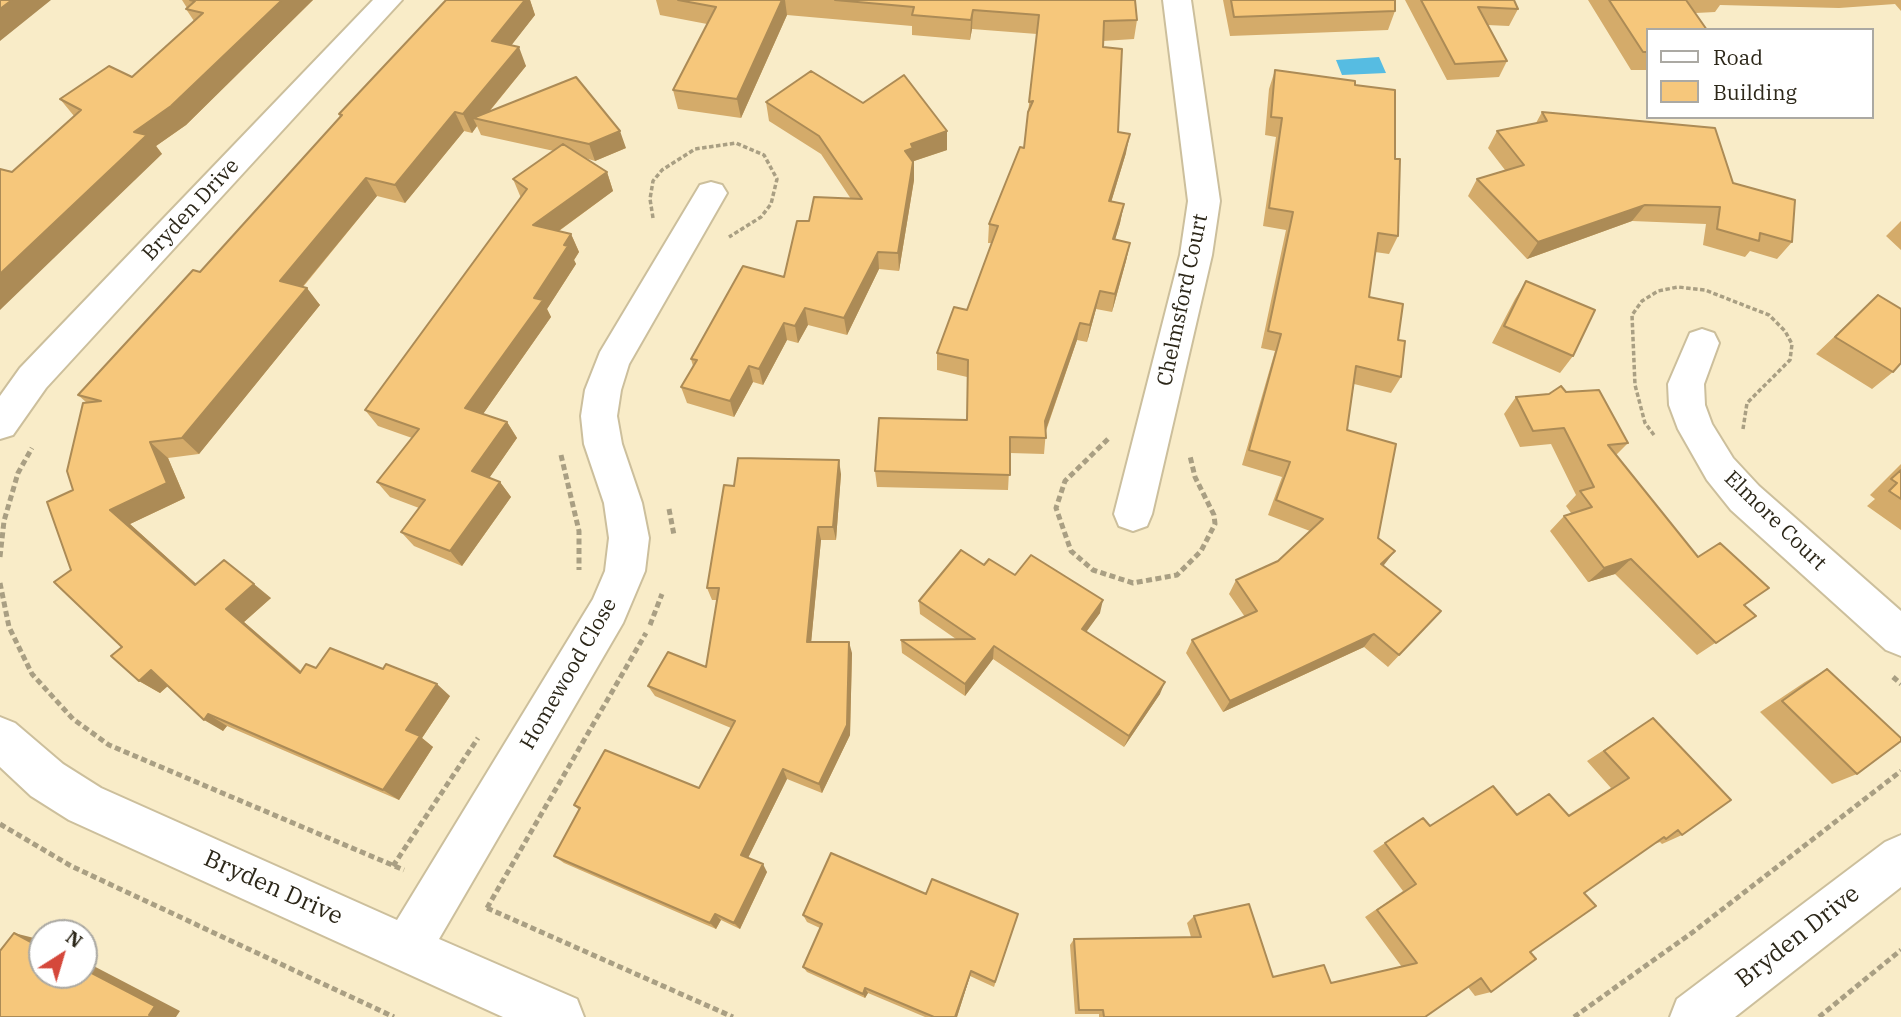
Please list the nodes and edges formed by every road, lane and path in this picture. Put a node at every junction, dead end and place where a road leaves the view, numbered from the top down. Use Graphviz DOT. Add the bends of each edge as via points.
graph roads {
  1 [pos="388,0"];
  2 [pos="1177,0"];
  3 [pos="711,193"];
  4 [pos="1702,343"];
  5 [pos="0,424"];
  6 [pos="1133,514"];
  7 [pos="0,583"];
  8 [pos="1901,637"];
  9 [pos="0,737"];
  10 [pos="1901,771"];
  11 [pos="0,824"];
  12 [pos="1901,858"];
  13 [pos="411,873"];
  14 [pos="477,903"];
  15 [pos="407,948"];
  16 [pos="1901,950"];
  17 [pos="394,1017"];
  18 [pos="559,1017"];
  19 [pos="733,1017"];
  20 [pos="1574,1017"];
  21 [pos="1695,1017"];
  22 [pos="1819,1017"];
  1 -- 5 [label="street, Bryden Drive" via="33,378"];
  2 -- 6 [label="street, Chelmsford Court" via="1204,201 1196,255"];
  3 -- 15 [label="street, Homewood Close" via="612,362 603,390 599,416 603,444 629,538 625,571 609,610"];
  4 -- 8 [label="street, Elmore Court" via="1686,384 1687,405 1720,469 1745,498"];
  7 -- 13 [label="path" via="9,627 32,674 73,719 109,745"];
  9 -- 15 [label="street, Bryden Drive" via="47,780 85,804"];
  10 -- 20 [label="path" via="1693,932"];
  11 -- 17 [label="path" via="71,866"];
  12 -- 21 [label="street, Bryden Drive"];
  14 -- 19 [label="path"];
  15 -- 18 [label="street, Bryden Drive"];
  16 -- 22 [label="path"];
}
